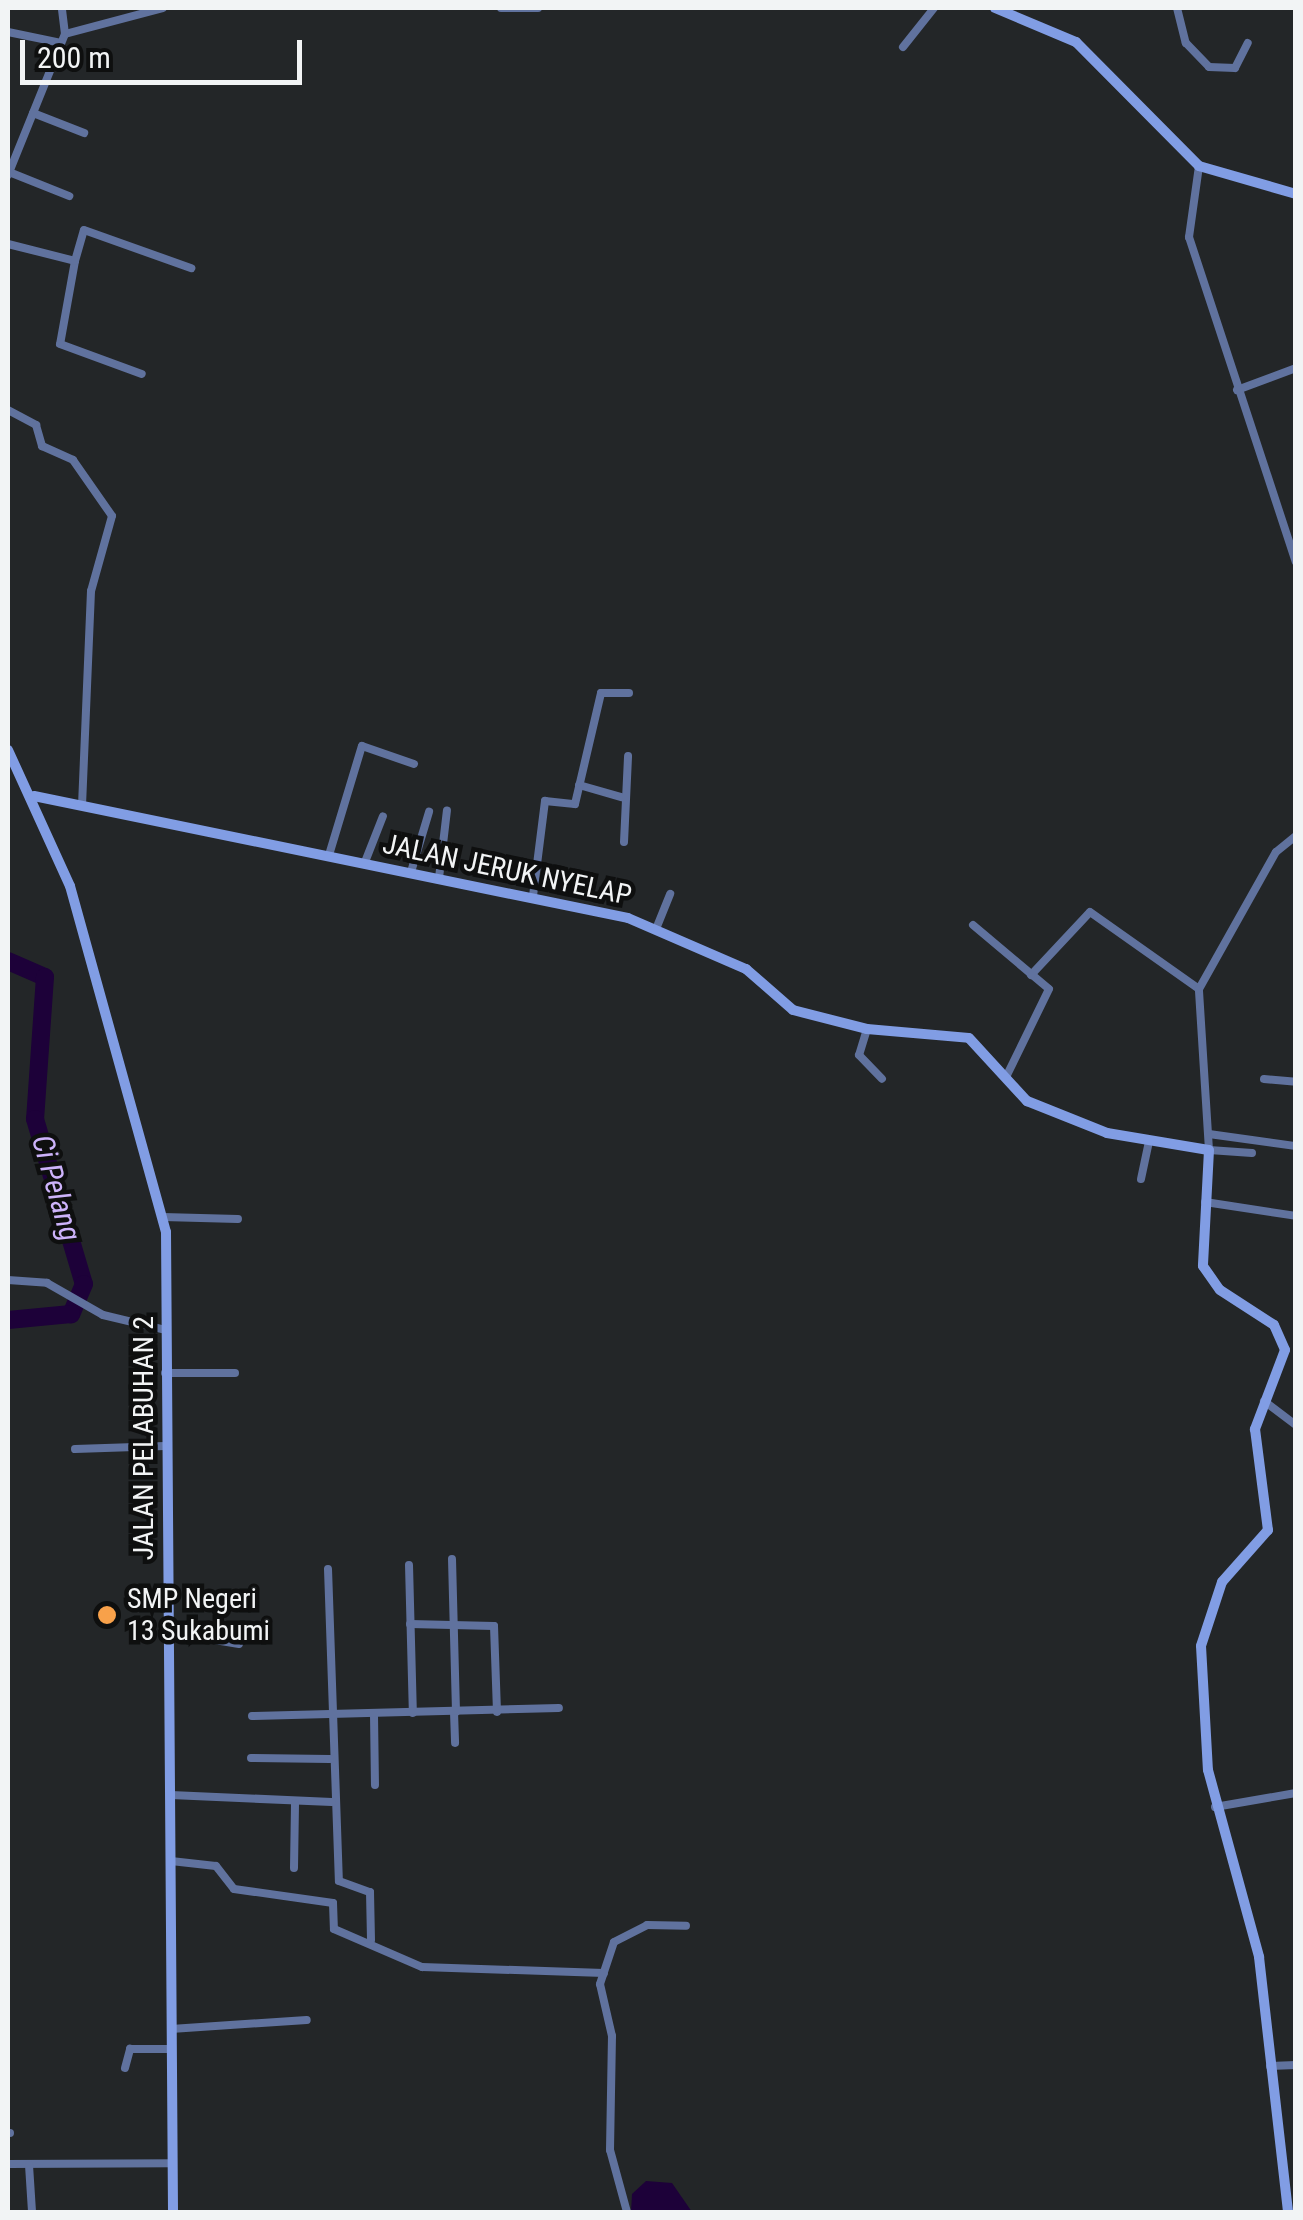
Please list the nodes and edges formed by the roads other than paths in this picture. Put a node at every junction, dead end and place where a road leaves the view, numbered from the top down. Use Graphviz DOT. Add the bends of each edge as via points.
graph roads {
  1 [pos="62,8"];
  2 [pos="163,8"];
  3 [pos="502,8"];
  4 [pos="538,8"];
  5 [pos="934,8"];
  6 [pos="995,8"];
  7 [pos="1178,8"];
  8 [pos="8,32"];
  9 [pos="63,38"];
  10 [pos="1248,44"];
  11 [pos="903,47"];
  12 [pos="34,113"];
  13 [pos="84,133"];
  14 [pos="1199,166"];
  15 [pos="8,173"];
  16 [pos="1296,194"];
  17 [pos="69,196"];
  18 [pos="8,244"];
  19 [pos="75,261"];
  20 [pos="191,268"];
  21 [pos="1296,368"];
  22 [pos="142,374"];
  23 [pos="1237,390"];
  24 [pos="8,410"];
  25 [pos="1296,562"];
  26 [pos="629,693"];
  27 [pos="8,750"];
  28 [pos="628,756"];
  29 [pos="414,764"];
  30 [pos="579,784"];
  31 [pos="34,796"];
  32 [pos="621,796"];
  33 [pos="82,802"];
  34 [pos="447,810"];
  35 [pos="428,812"];
  36 [pos="383,816"];
  37 [pos="1296,836"];
  38 [pos="624,842"];
  39 [pos="329,854"];
  40 [pos="365,862"];
  41 [pos="411,872"];
  42 [pos="439,878"];
  43 [pos="670,894"];
  44 [pos="532,896"];
  45 [pos="973,925"];
  46 [pos="656,929"];
  47 [pos="1032,974"];
  48 [pos="1199,989"];
  49 [pos="866,1029"];
  50 [pos="1006,1077"];
  51 [pos="1264,1078"];
  52 [pos="882,1079"];
  53 [pos="1296,1082"];
  54 [pos="1209,1134"];
  55 [pos="1149,1140"];
  56 [pos="1296,1146"];
  57 [pos="1209,1150"];
  58 [pos="1252,1153"];
  59 [pos="1141,1180"];
  60 [pos="1204,1202"];
  61 [pos="1296,1216"];
  62 [pos="163,1218"];
  63 [pos="238,1219"];
  64 [pos="8,1280"];
  65 [pos="166,1330"];
  66 [pos="165,1373"];
  67 [pos="235,1373"];
  68 [pos="1264,1401"];
  69 [pos="1296,1426"];
  70 [pos="165,1446"];
  71 [pos="76,1449"];
  72 [pos="452,1559"];
  73 [pos="409,1565"];
  74 [pos="328,1569"];
  75 [pos="410,1624"];
  76 [pos="454,1624"];
  77 [pos="166,1632"];
  78 [pos="240,1644"];
  79 [pos="559,1708"];
  80 [pos="456,1712"];
  81 [pos="497,1712"];
  82 [pos="413,1713"];
  83 [pos="374,1715"];
  84 [pos="252,1716"];
  85 [pos="330,1717"];
  86 [pos="456,1744"];
  87 [pos="251,1758"];
  88 [pos="330,1758"];
  89 [pos="375,1786"];
  90 [pos="1296,1793"];
  91 [pos="171,1795"];
  92 [pos="332,1802"];
  93 [pos="296,1803"];
  94 [pos="1214,1807"];
  95 [pos="171,1861"];
  96 [pos="294,1868"];
  97 [pos="686,1926"];
  98 [pos="370,1940"];
  99 [pos="604,1972"];
  100 [pos="307,2020"];
  101 [pos="171,2028"];
  102 [pos="171,2049"];
  103 [pos="1296,2065"];
  104 [pos="1270,2066"];
  105 [pos="125,2068"];
  106 [pos="173,2163"];
  107 [pos="8,2164"];
  108 [pos="29,2164"];
  109 [pos="32,2212"];
  110 [pos="173,2212"];
  111 [pos="627,2212"];
  112 [pos="1288,2212"];
  1 -- 9 [label="street"];
  2 -- 9 [label="street"];
  3 -- 4 [label="street"];
  5 -- 11 [label="street"];
  6 -- 14 [label="street" via="1076,42"];
  7 -- 10 [label="street" via="1186,43 1209,67 1235,68"];
  8 -- 9 [label="street"];
  9 -- 12 [label="street"];
  12 -- 13 [label="street"];
  12 -- 15 [label="street"];
  14 -- 16 [label="street"];
  14 -- 23 [label="street" via="1189,238"];
  15 -- 17 [label="street"];
  18 -- 19 [label="street"];
  19 -- 20 [label="street" via="84,230"];
  19 -- 22 [label="street" via="59,343"];
  21 -- 23 [label="street"];
  23 -- 25 [label="street"];
  24 -- 33 [label="street" via="36,425 39,444 73,460 112,516 91,591"];
  26 -- 30 [label="street" via="602,690"];
  27 -- 31 [label="street, JALAN PELABUHAN 2"];
  28 -- 32 [label="street"];
  29 -- 39 [label="street" via="362,746"];
  30 -- 32 [label="street"];
  30 -- 44 [label="street" via="574,804 545,801"];
  31 -- 33 [label="street, JALAN JERUK NYELAP"];
  31 -- 62 [label="street, JALAN PELABUHAN 2" via="70,886"];
  32 -- 38 [label="street"];
  33 -- 39 [label="street, JALAN JERUK NYELAP"];
  34 -- 42 [label="street"];
  35 -- 41 [label="street"];
  36 -- 40 [label="street"];
  37 -- 48 [label="street" via="1276,852"];
  39 -- 40 [label="street, JALAN JERUK NYELAP"];
  40 -- 41 [label="street, JALAN JERUK NYELAP"];
  41 -- 42 [label="street, JALAN JERUK NYELAP"];
  42 -- 44 [label="street, JALAN JERUK NYELAP"];
  43 -- 46 [label="street"];
  44 -- 46 [label="street, JALAN JERUK NYELAP"];
  45 -- 47 [label="street"];
  46 -- 49 [label="street, JALAN JERUK NYELAP" via="746,968 787,1008"];
  47 -- 48 [label="street" via="1090,912"];
  47 -- 50 [label="street" via="1049,992"];
  48 -- 54 [label="street"];
  49 -- 50 [label="street, JALAN JERUK NYELAP" via="969,1038"];
  49 -- 52 [label="street" via="859,1055"];
  50 -- 55 [label="street, JALAN JERUK NYELAP" via="1027,1100"];
  51 -- 53 [label="street"];
  54 -- 56 [label="street"];
  54 -- 57 [label="street"];
  55 -- 57 [label="street, JALAN JERUK NYELAP"];
  55 -- 59 [label="street"];
  57 -- 58 [label="street"];
  57 -- 60 [label="street"];
  60 -- 61 [label="street"];
  60 -- 68 [label="street" via="1207,1272 1284,1342"];
  62 -- 63 [label="street"];
  62 -- 65 [label="street, JALAN PELABUHAN 2"];
  64 -- 65 [label="street"];
  65 -- 66 [label="street, JALAN PELABUHAN 2"];
  66 -- 67 [label="street"];
  66 -- 70 [label="street, JALAN PELABUHAN 2"];
  68 -- 69 [label="street"];
  68 -- 94 [label="street" via="1254,1452 1267,1534 1222,1582 1202,1632"];
  70 -- 71 [label="street"];
  70 -- 77 [label="street, JALAN PELABUHAN 2"];
  72 -- 76 [label="street"];
  73 -- 75 [label="street"];
  74 -- 85 [label="street"];
  75 -- 76 [label="street"];
  75 -- 82 [label="street"];
  76 -- 80 [label="street"];
  76 -- 81 [label="street" via="495,1628"];
  77 -- 78 [label="street"];
  77 -- 91 [label="street, JALAN PELABUHAN 2"];
  79 -- 81 [label="street"];
  80 -- 81 [label="street"];
  80 -- 82 [label="street"];
  80 -- 86 [label="street"];
  82 -- 83 [label="street"];
  83 -- 85 [label="street"];
  83 -- 89 [label="street"];
  84 -- 85 [label="street"];
  85 -- 88 [label="street"];
  87 -- 88 [label="street"];
  88 -- 92 [label="street"];
  90 -- 94 [label="street"];
  91 -- 93 [label="street"];
  91 -- 95 [label="street, JALAN PELABUHAN 2"];
  92 -- 93 [label="street"];
  92 -- 98 [label="street" via="339,1882 370,1892"];
  93 -- 96 [label="street"];
  94 -- 104 [label="street" via="1260,1957"];
  95 -- 98 [label="street" via="216,1866 234,1889 333,1903 334,1929"];
  95 -- 101 [label="street, JALAN PELABUHAN 2"];
  97 -- 99 [label="street" via="647,1925 639,1937 614,1942"];
  98 -- 99 [label="street" via="422,1967"];
  99 -- 111 [label="street" via="609,2140"];
  100 -- 101 [label="street"];
  101 -- 102 [label="street, JALAN PELABUHAN 2"];
  102 -- 105 [label="street" via="130,2049"];
  102 -- 106 [label="street, JALAN PELABUHAN 2"];
  103 -- 104 [label="street"];
  104 -- 112 [label="street"];
  106 -- 108 [label="street"];
  106 -- 110 [label="street, JALAN PELABUHAN 2"];
  107 -- 108 [label="street"];
  108 -- 109 [label="street"];
}
